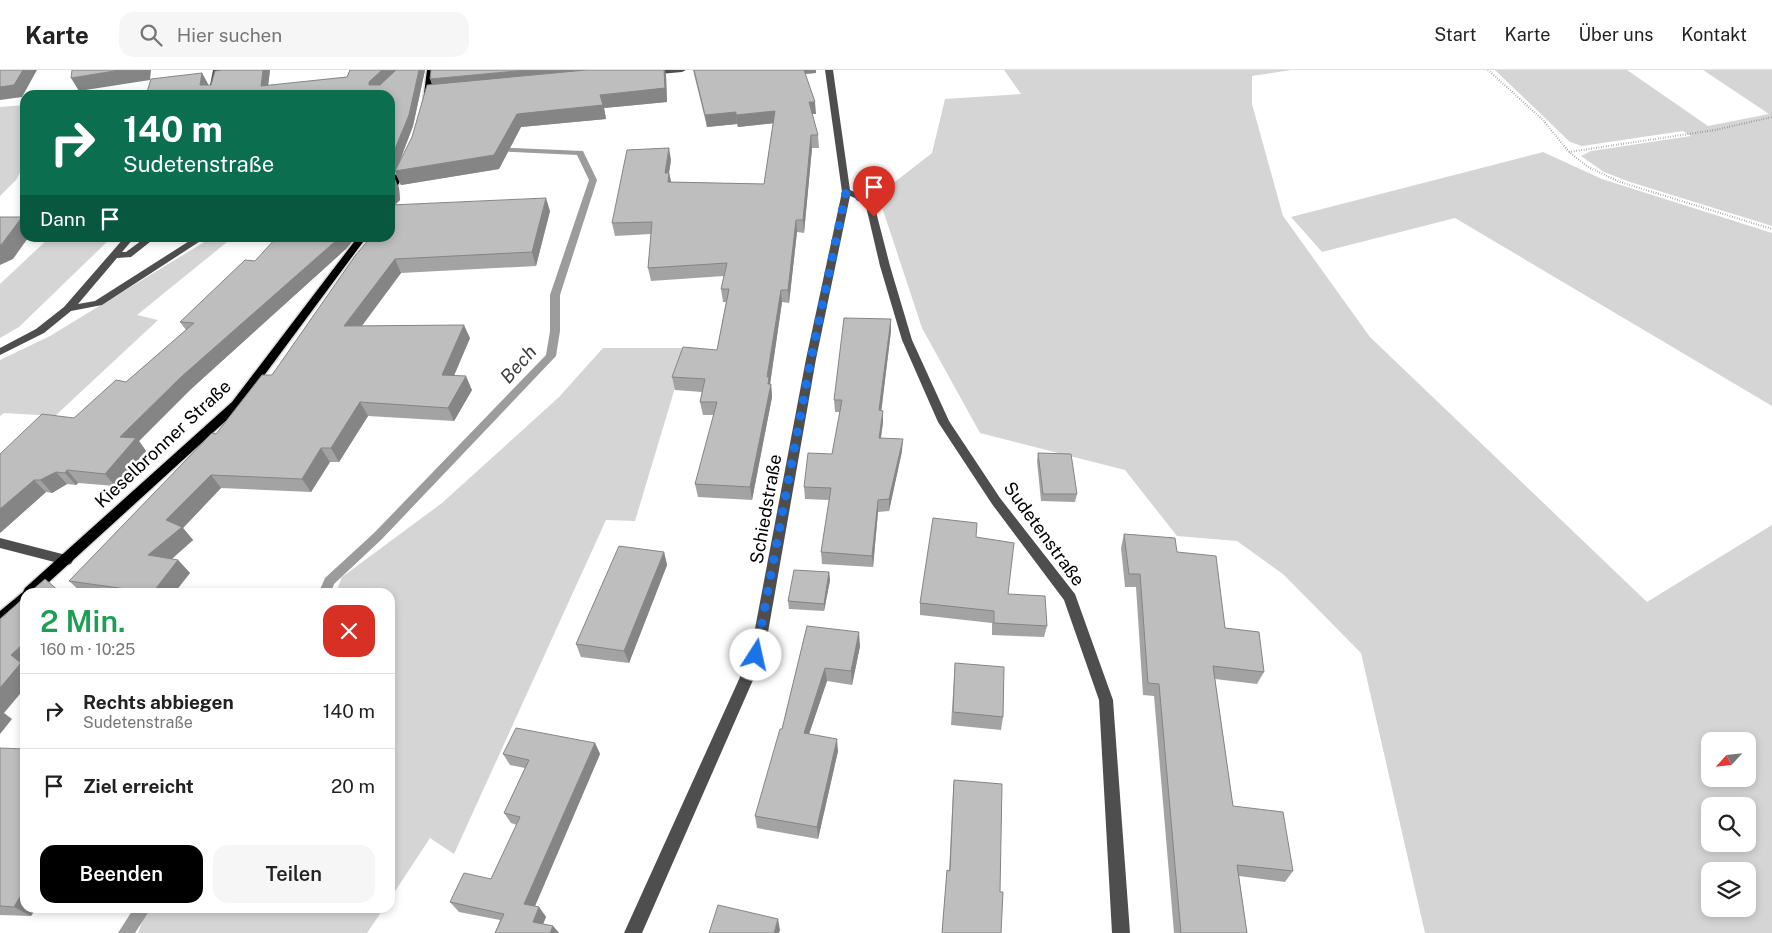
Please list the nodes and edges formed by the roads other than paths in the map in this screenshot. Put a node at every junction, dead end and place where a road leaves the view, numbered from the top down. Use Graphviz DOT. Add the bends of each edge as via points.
graph roads {
  1 [pos="217,70"];
  2 [pos="431,70"];
  3 [pos="682,70"];
  4 [pos="829,70"];
  5 [pos="670,71"];
  6 [pos="641,74"];
  7 [pos="213,90"];
  8 [pos="425,110"];
  9 [pos="411,152"];
  10 [pos="395,184"];
  11 [pos="846,192"];
  12 [pos="125,242"];
  13 [pos="145,242"];
  14 [pos="194,242"];
  15 [pos="358,242"];
  16 [pos="114,255"];
  17 [pos="68,309"];
  18 [pos="0,352"];
  19 [pos="0,542"];
  20 [pos="66,560"];
  21 [pos="34,588"];
  22 [pos="20,601"];
  23 [pos="0,619"];
  24 [pos="633,933"];
  25 [pos="1121,933"];
  1 -- 7 [label="street"];
  2 -- 8 [label="main road" via="432,95"];
  3 -- 5 [label="street"];
  4 -- 11 [label="street, Schiedstraße"];
  5 -- 6 [label="street"];
  9 -- 10 [label="main road"];
  11 -- 24 [label="street, Schiedstraße" via="756,655"];
  11 -- 25 [label="street, Sudetenstraße" via="869,200 906,340 944,422 996,501 1070,598 1106,700"];
  12 -- 16 [label="street"];
  13 -- 16 [label="street" via="128,255"];
  14 -- 17 [label="street" via="98,303"];
  15 -- 20 [label="main road, Kieselbronner Straße" via="236,405"];
  16 -- 17 [label="street"];
  17 -- 18 [label="street" via="40,331"];
  19 -- 20 [label="street"];
  20 -- 21 [label="main road, Kieselbronner Straße"];
  22 -- 23 [label="main road"];
}
